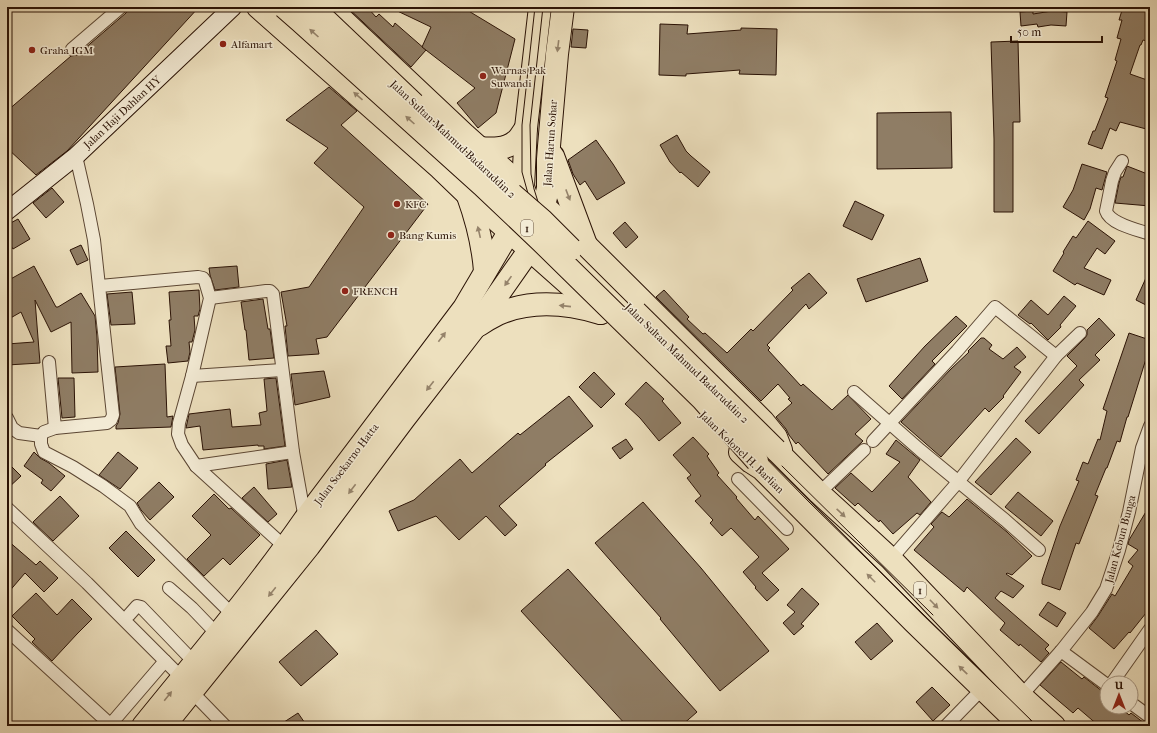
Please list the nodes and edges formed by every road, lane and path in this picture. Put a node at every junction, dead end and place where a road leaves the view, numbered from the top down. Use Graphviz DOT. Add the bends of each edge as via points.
graph roads {
  1 [pos="121,7"];
  2 [pos="233,7"];
  3 [pos="258,7"];
  4 [pos="284,7"];
  5 [pos="312,7"];
  6 [pos="329,7"];
  7 [pos="540,7"];
  8 [pos="563,7"];
  9 [pos="72,49"];
  10 [pos="526,128"];
  11 [pos="472,142"];
  12 [pos="549,146"];
  13 [pos="76,156"];
  14 [pos="1122,161"];
  15 [pos="440,168"];
  16 [pos="523,187"];
  17 [pos="467,194"];
  18 [pos="537,209"];
  19 [pos="7,211"];
  20 [pos="509,232"];
  21 [pos="1150,234"];
  22 [pos="587,246"];
  23 [pos="530,249"];
  24 [pos="485,271"];
  25 [pos="558,275"];
  26 [pos="100,286"];
  27 [pos="210,298"];
  28 [pos="603,314"];
  29 [pos="476,326"];
  30 [pos="1080,333"];
  31 [pos="1056,356"];
  32 [pos="49,362"];
  33 [pos="282,370"];
  34 [pos="192,376"];
  35 [pos="854,392"];
  36 [pos="7,418"];
  37 [pos="890,423"];
  38 [pos="1150,426"];
  39 [pos="54,428"];
  40 [pos="41,436"];
  41 [pos="873,441"];
  42 [pos="864,450"];
  43 [pos="293,452"];
  44 [pos="780,453"];
  45 [pos="196,466"];
  46 [pos="764,470"];
  47 [pos="738,479"];
  48 [pos="958,482"];
  49 [pos="819,493"];
  50 [pos="755,496"];
  51 [pos="7,508"];
  52 [pos="304,520"];
  53 [pos="787,529"];
  54 [pos="285,547"];
  55 [pos="1038,550"];
  56 [pos="890,559"];
  57 [pos="169,588"];
  58 [pos="233,615"];
  59 [pos="129,616"];
  60 [pos="1150,629"];
  61 [pos="7,630"];
  62 [pos="217,634"];
  63 [pos="1061,651"];
  64 [pos="165,662"];
  65 [pos="1118,675"];
  66 [pos="189,677"];
  67 [pos="1099,679"];
  68 [pos="983,688"];
  69 [pos="1021,696"];
  70 [pos="1139,709"];
  71 [pos="1150,717"];
  72 [pos="111,725"];
  73 [pos="143,726"];
  74 [pos="164,726"];
  75 [pos="225,726"];
  76 [pos="946,726"];
  77 [pos="1021,726"];
  78 [pos="1054,726"];
  1 -- 9 [label="street"];
  2 -- 13 [label="street, Jalan Haji Dahlan HY"];
  15 -- 3 [label="highway, 1, one-way"];
  46 -- 4 [label="highway, Jalan Sultan Mahmud Badaruddin 2 / 1, one-way, bridge" via="703,400 546,246"];
  5 -- 44 [label="highway, Jalan Sultan Mahmud Badaruddin 2 / 1, bridge" via="471,158 542,220"];
  6 -- 11 [label="highway"];
  7 -- 10 [label="highway"];
  8 -- 12 [label="highway, Jalan Harun Sohar, one-way"];
  10 -- 11 [label="highway" via="516,142 505,147 490,149"];
  10 -- 16 [label="highway"];
  11 -- 15 [label="highway" via="463,148 454,162"];
  11 -- 16 [label="highway"];
  12 -- 18 [label="highway, Jalan Harun Sohar" via="548,188"];
  12 -- 22 [label="highway, one-way"];
  13 -- 19 [label="street, Jalan Haji Dahlan HY"];
  13 -- 26 [label="street" via="94,240"];
  14 -- 21 [label="street" via="1112,181 1106,211 1113,221"];
  15 -- 17 [label="highway, Jalan Kolonel H. Barlian / 1"];
  16 -- 18 [label="highway"];
  16 -- 20 [label="highway, Jalan Soekarno Hatta"];
  17 -- 20 [label="highway, Jalan Kolonel H. Barlian / 1"];
  24 -- 17 [label="highway, one-way" via="478,227"];
  18 -- 20 [label="highway" via="521,217"];
  18 -- 22 [label="highway, 1"];
  18 -- 23 [label="highway, Jalan Soekarno Hatta"];
  20 -- 23 [label="highway, Jalan Kolonel H. Barlian"];
  20 -- 24 [label="highway, Jalan Soekarno Hatta"];
  22 -- 25 [label="highway" via="573,246 567,251 562,257"];
  22 -- 44 [label="highway, 1" via="763,421 776,437"];
  23 -- 25 [label="highway, Jalan Kolonel H. Barlian / 1"];
  23 -- 29 [label="highway, Jalan Soekarno Hatta, one-way"];
  52 -- 24 [label="highway, Jalan Soekarno Hatta, one-way" via="464,308"];
  25 -- 28 [label="highway, Jalan Kolonel H. Barlian / 1"];
  26 -- 27 [label="street" via="198,277 205,281"];
  26 -- 39 [label="street" via="112,420 107,423"];
  27 -- 33 [label="street" via="270,291 273,294"];
  27 -- 34 [label="street"];
  28 -- 29 [label="highway, one-way" via="571,306 539,304 510,310"];
  28 -- 46 [label="highway, Jalan Kolonel H. Barlian / 1" via="736,449"];
  29 -- 66 [label="highway, Jalan Soekarno Hatta, one-way" via="309,546"];
  30 -- 31 [label="street"];
  31 -- 37 [label="street" via="995,307"];
  31 -- 48 [label="street"];
  32 -- 39 [label="street"];
  33 -- 34 [label="street"];
  33 -- 43 [label="street"];
  34 -- 45 [label="street" via="178,434"];
  35 -- 37 [label="street"];
  36 -- 40 [label="street" via="12,428 19,433"];
  37 -- 41 [label="street"];
  37 -- 48 [label="street"];
  38 -- 63 [label="street, Jalan Kebun Bunga" via="1142,448 1119,550 1106,589 1092,612"];
  39 -- 40 [label="street"];
  40 -- 58 [label="street" via="44,452 73,467 130,506 141,524"];
  42 -- 49 [label="street"];
  43 -- 45 [label="street"];
  43 -- 52 [label="street"];
  44 -- 49 [label="highway, Jalan Sultan Mahmud Badaruddin 2 / 1"];
  45 -- 54 [label="street"];
  46 -- 50 [label="street"];
  68 -- 46 [label="highway, Jalan Kolonel H. Barlian / 1, one-way"];
  47 -- 50 [label="street"];
  48 -- 55 [label="street"];
  48 -- 56 [label="street"];
  49 -- 56 [label="highway, Jalan Sultan Mahmud Badaruddin 2 / 1, one-way"];
  50 -- 53 [label="street"];
  51 -- 64 [label="street" via="87,583"];
  52 -- 54 [label="highway, Jalan Soekarno Hatta"];
  54 -- 58 [label="highway, Jalan Soekarno Hatta"];
  56 -- 69 [label="highway, Jalan Sultan Mahmud Badaruddin 2 / 1, one-way"];
  57 -- 62 [label="street"];
  58 -- 62 [label="highway, Jalan Soekarno Hatta"];
  59 -- 66 [label="street" via="137,606 141,607"];
  60 -- 65 [label="street"];
  61 -- 72 [label="street"];
  62 -- 66 [label="highway, Jalan Soekarno Hatta"];
  63 -- 67 [label="street"];
  63 -- 69 [label="street, Jalan Kebun Bunga"];
  64 -- 66 [label="street"];
  64 -- 72 [label="street"];
  73 -- 66 [label="highway, Jalan Soekarno Hatta, one-way"];
  66 -- 74 [label="highway, Jalan Soekarno Hatta"];
  66 -- 75 [label="street"];
  68 -- 76 [label="street"];
  68 -- 77 [label="highway, Jalan Kolonel H. Barlian / 1"];
  69 -- 78 [label="highway, Jalan Sultan Mahmud Badaruddin 2 / 1"];
  70 -- 71 [label="street"];
}
